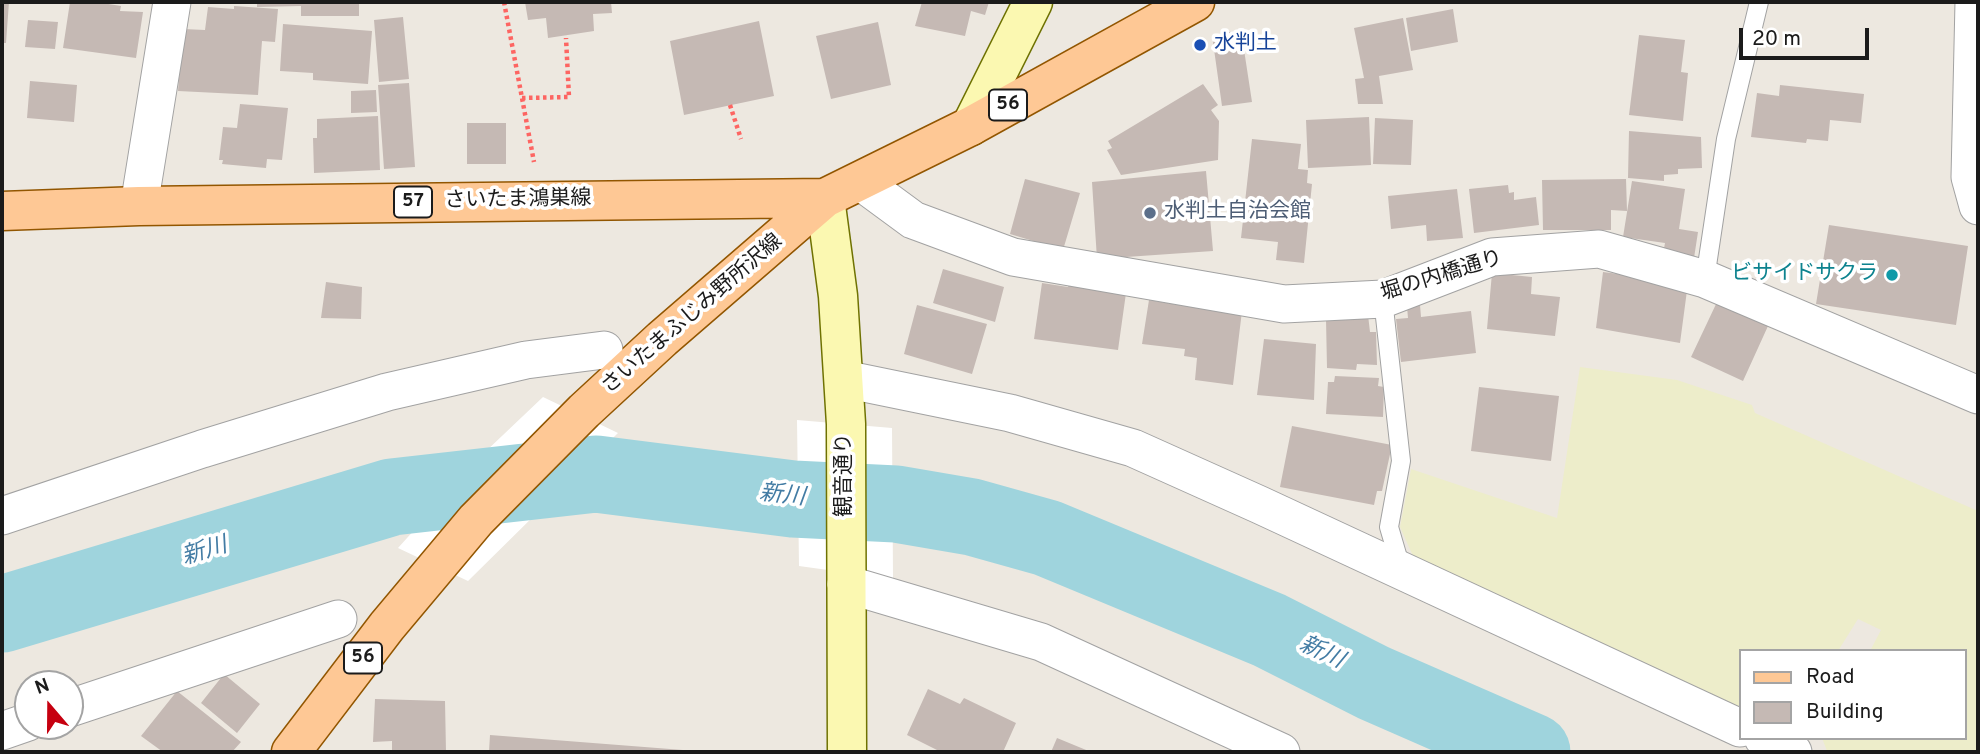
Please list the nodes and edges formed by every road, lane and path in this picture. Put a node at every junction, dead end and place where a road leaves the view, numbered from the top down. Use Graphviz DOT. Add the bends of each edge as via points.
graph roads {
  1 [pos="172,2"];
  2 [pos="504,2"];
  3 [pos="1033,2"];
  4 [pos="1195,2"];
  5 [pos="1759,2"];
  6 [pos="1974,2"];
  7 [pos="566,38"];
  8 [pos="522,98"];
  9 [pos="730,105"];
  10 [pos="971,126"];
  11 [pos="741,139"];
  12 [pos="860,181"];
  13 [pos="825,198"];
  14 [pos="541,201"];
  15 [pos="139,206"];
  16 [pos="1978,206"];
  17 [pos="2,211"];
  18 [pos="1705,279"];
  19 [pos="1383,299"];
  20 [pos="604,350"];
  21 [pos="844,379"];
  22 [pos="1978,395"];
  23 [pos="2,516"];
  24 [pos="1401,571"];
  25 [pos="847,573"];
  26 [pos="338,619"];
  27 [pos="84,703"];
  28 [pos="1738,727"];
  29 [pos="1767,740"];
  30 [pos="291,752"];
  31 [pos="847,752"];
  32 [pos="1281,752"];
  33 [pos="1793,752"];
  1 -- 15 [label="street"];
  2 -- 8 [label="path"];
  3 -- 10 [label="street"];
  4 -- 10 [label="main road, さいたまふじみ野所沢線 / 56"];
  5 -- 18 [label="lane" via="1726,139"];
  6 -- 16 [label="street" via="1970,177"];
  7 -- 8 [label="path" via="569,97"];
  8 -- 14 [label="path"];
  9 -- 11 [label="path"];
  10 -- 12 [label="main road, さいたまふじみ野所沢線 / 56"];
  12 -- 13 [label="main road, さいたまふじみ野所沢線 / 56"];
  12 -- 19 [label="street, 堀の内橋通り" via="913,220 1013,257 1284,304"];
  13 -- 14 [label="main road, さいたま鴻巣線 / 57"];
  13 -- 21 [label="street, 観音通り"];
  13 -- 30 [label="main road, さいたまふじみ野所沢線 / 56" via="662,339 476,520"];
  14 -- 15 [label="main road, さいたま鴻巣線 / 57"];
  15 -- 17 [label="main road, さいたま鴻巣線 / 57"];
  18 -- 19 [label="street, 堀の内橋通り" via="1599,249 1492,257"];
  18 -- 22 [label="street, 堀の内橋通り"];
  19 -- 24 [label="lane" via="1401,461 1389,527"];
  20 -- 23 [label="street" via="526,360 387,392"];
  21 -- 24 [label="street" via="1010,413 1133,448"];
  21 -- 25 [label="street, 観音通り"];
  24 -- 28 [label="street"];
  25 -- 31 [label="street, 観音通り"];
  25 -- 32 [label="street" via="1041,642"];
  26 -- 27 [label="street"];
  29 -- 33 [label="street"];
}
